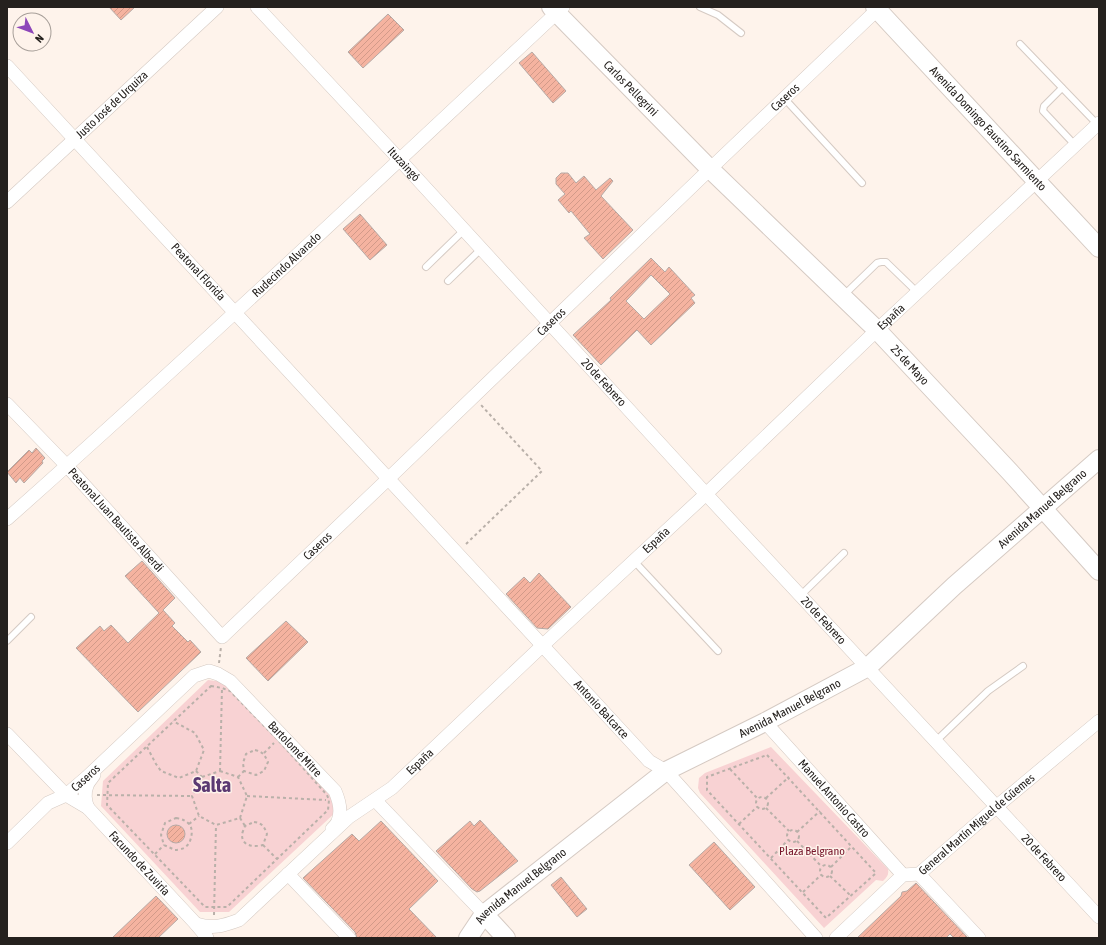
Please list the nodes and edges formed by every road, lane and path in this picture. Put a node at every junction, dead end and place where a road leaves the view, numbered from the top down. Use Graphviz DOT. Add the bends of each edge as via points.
graph roads {
  1 [pos="217,7"];
  2 [pos="257,7"];
  3 [pos="700,7"];
  4 [pos="877,8"];
  5 [pos="557,9"];
  6 [pos="741,33"];
  7 [pos="1020,44"];
  8 [pos="7,66"];
  9 [pos="1062,88"];
  10 [pos="784,98"];
  11 [pos="1098,124"];
  12 [pos="76,139"];
  13 [pos="1076,146"];
  14 [pos="400,160"];
  15 [pos="710,169"];
  16 [pos="1037,182"];
  17 [pos="862,183"];
  18 [pos="7,202"];
  19 [pos="464,230"];
  20 [pos="1099,248"];
  21 [pos="481,249"];
  22 [pos="426,267"];
  23 [pos="448,281"];
  24 [pos="918,293"];
  25 [pos="842,297"];
  26 [pos="235,311"];
  27 [pos="549,324"];
  28 [pos="877,330"];
  29 [pos="474,397"];
  30 [pos="7,404"];
  31 [pos="1099,459"];
  32 [pos="67,466"];
  33 [pos="388,479"];
  34 [pos="706,494"];
  35 [pos="1042,508"];
  36 [pos="7,519"];
  37 [pos="466,544"];
  38 [pos="844,553"];
  39 [pos="634,561"];
  40 [pos="1099,571"];
  41 [pos="801,595"];
  42 [pos="31,617"];
  43 [pos="222,637"];
  44 [pos="7,641"];
  45 [pos="542,646"];
  46 [pos="718,651"];
  47 [pos="1023,666"];
  48 [pos="868,667"];
  49 [pos="218,674"];
  50 [pos="222,688"];
  51 [pos="173,721"];
  52 [pos="1099,721"];
  53 [pos="765,722"];
  54 [pos="7,734"];
  55 [pos="278,740"];
  56 [pos="936,741"];
  57 [pos="147,747"];
  58 [pos="264,753"];
  59 [pos="100,765"];
  60 [pos="730,769"];
  61 [pos="196,771"];
  62 [pos="220,771"];
  63 [pos="244,771"];
  64 [pos="666,771"];
  65 [pos="202,777"];
  66 [pos="238,777"];
  67 [pos="789,777"];
  68 [pos="66,795"];
  69 [pos="86,795"];
  70 [pos="107,795"];
  71 [pos="192,796"];
  72 [pos="247,796"];
  73 [pos="757,798"];
  74 [pos="766,798"];
  75 [pos="375,800"];
  76 [pos="334,802"];
  77 [pos="996,806"];
  78 [pos="757,807"];
  79 [pos="88,808"];
  80 [pos="766,808"];
  81 [pos="820,811"];
  82 [pos="200,816"];
  83 [pos="240,818"];
  84 [pos="189,824"];
  85 [pos="739,824"];
  86 [pos="216,825"];
  87 [pos="245,826"];
  88 [pos="789,831"];
  89 [pos="797,832"];
  90 [pos="327,838"];
  91 [pos="788,840"];
  92 [pos="797,841"];
  93 [pos="7,843"];
  94 [pos="164,845"];
  95 [pos="263,845"];
  96 [pos="851,847"];
  97 [pos="154,854"];
  98 [pos="771,858"];
  99 [pos="277,859"];
  100 [pos="822,867"];
  101 [pos="831,867"];
  102 [pos="288,874"];
  103 [pos="919,874"];
  104 [pos="821,875"];
  105 [pos="903,875"];
  106 [pos="830,876"];
  107 [pos="803,892"];
  108 [pos="851,896"];
  109 [pos="214,907"];
  110 [pos="484,914"];
  111 [pos="1099,917"];
  112 [pos="210,932"];
  113 [pos="349,938"];
  114 [pos="468,938"];
  115 [pos="506,938"];
  116 [pos="816,938"];
  117 [pos="836,938"];
  118 [pos="979,938"];
  1 -- 12 [label="street, Justo José de Urquiza"];
  2 -- 14 [label="street, Ituzaingó"];
  3 -- 6 [label="lane" via="718,15"];
  4 -- 10 [label="street, Caseros"];
  4 -- 16 [label="main road, Avenida Domingo Faustino Sarmiento"];
  5 -- 14 [label="street, Rudecindo Alvarado"];
  5 -- 15 [label="main road, Carlos Pellegrini"];
  7 -- 9 [label="lane"];
  8 -- 12 [label="street, Peatonal Florida"];
  9 -- 11 [label="lane"];
  9 -- 13 [label="lane" via="1044,106 1043,111"];
  10 -- 15 [label="street, Caseros"];
  10 -- 17 [label="lane"];
  11 -- 13 [label="street, España"];
  12 -- 18 [label="street, Justo José de Urquiza"];
  12 -- 26 [label="street, Peatonal Florida"];
  13 -- 16 [label="street, España"];
  14 -- 19 [label="street, Ituzaingó"];
  14 -- 26 [label="street, Rudecindo Alvarado"];
  15 -- 25 [label="main road, 25 de Mayo"];
  15 -- 27 [label="street, Caseros"];
  16 -- 20 [label="main road, Avenida Domingo Faustino Sarmiento"];
  16 -- 24 [label="street, España"];
  19 -- 21 [label="street, Ituzaingó"];
  19 -- 22 [label="lane"];
  21 -- 23 [label="lane"];
  21 -- 27 [label="street, Ituzaingó"];
  24 -- 25 [label="lane" via="886,262 881,262"];
  24 -- 28 [label="street, España"];
  25 -- 28 [label="main road, 25 de Mayo"];
  26 -- 32 [label="street, Rudecindo Alvarado"];
  26 -- 33 [label="street, Peatonal Florida"];
  27 -- 29 [label="street, Caseros"];
  27 -- 34 [label="street, 20 de Febrero"];
  28 -- 34 [label="street, España"];
  28 -- 35 [label="main road, 25 de Mayo"];
  29 -- 33 [label="street, Caseros"];
  29 -- 37 [label="path" via="542,471"];
  30 -- 32 [label="street, Peatonal Juan Bautista Alberdi"];
  31 -- 35 [label="main road, Avenida Manuel Belgrano"];
  32 -- 36 [label="street, Rudecindo Alvarado"];
  32 -- 43 [label="street, Peatonal Juan Bautista Alberdi"];
  33 -- 43 [label="street, Caseros"];
  33 -- 45 [label="street, Antonio Balcarce"];
  34 -- 39 [label="street, España"];
  34 -- 41 [label="street, 20 de Febrero"];
  35 -- 40 [label="main road, 25 de Mayo"];
  35 -- 48 [label="main road, Avenida Manuel Belgrano"];
  38 -- 41 [label="lane"];
  39 -- 45 [label="street, España"];
  39 -- 46 [label="lane"];
  41 -- 48 [label="street, 20 de Febrero"];
  42 -- 44 [label="lane"];
  43 -- 49 [label="path"];
  45 -- 64 [label="street, Antonio Balcarce" via="649,761"];
  45 -- 75 [label="street, España" via="392,788"];
  47 -- 56 [label="lane" via="988,691"];
  48 -- 53 [label="main road, Avenida Manuel Belgrano"];
  48 -- 56 [label="street, 20 de Febrero"];
  49 -- 59 [label="street, Caseros" via="208,671 194,676"];
  49 -- 76 [label="street, Bartolomé Mitre" via="230,681 330,786 338,796"];
  50 -- 51 [label="path" via="211,686"];
  50 -- 55 [label="path" via="230,691"];
  50 -- 62 [label="path"];
  51 -- 57 [label="path"];
  51 -- 61 [label="path" via="195,733 204,750"];
  52 -- 77 [label="street, General Martín Miguel de Güemes"];
  53 -- 64 [label="main road, Avenida Manuel Belgrano"];
  53 -- 105 [label="street, Manuel Antonio Castro"];
  54 -- 68 [label="street, Facundo de Zuviría"];
  55 -- 58 [label="path"];
  55 -- 76 [label="path"];
  56 -- 77 [label="street, 20 de Febrero"];
  57 -- 61 [label="path" via="161,771 179,778"];
  57 -- 70 [label="path" via="108,783"];
  58 -- 63 [label="path" via="254,750 246,754"];
  58 -- 63 [label="path" via="268,762 264,771 256,775"];
  59 -- 68 [label="street, Caseros"];
  59 -- 69 [label="street" via="87,785"];
  60 -- 67 [label="path" via="767,755"];
  60 -- 73 [label="path"];
  60 -- 85 [label="path" via="707,777 707,790"];
  61 -- 65 [label="path"];
  62 -- 65 [label="path"];
  62 -- 66 [label="path"];
  63 -- 66 [label="path"];
  64 -- 110 [label="main road, Avenida Manuel Belgrano"];
  64 -- 116 [label="street, Antonio Balcarce"];
  65 -- 71 [label="path"];
  66 -- 72 [label="path"];
  67 -- 74 [label="path"];
  67 -- 81 [label="path"];
  68 -- 79 [label="street, Facundo de Zuviría"];
  68 -- 93 [label="street, Caseros" via="48,804"];
  69 -- 70 [label="path"];
  69 -- 79 [label="street"];
  70 -- 71 [label="path"];
  70 -- 97 [label="path" via="107,804"];
  71 -- 82 [label="path"];
  72 -- 76 [label="path"];
  72 -- 83 [label="path"];
  73 -- 74 [label="path"];
  73 -- 78 [label="path"];
  74 -- 80 [label="path"];
  75 -- 90 [label="street, España" via="349,817"];
  75 -- 110 [label="street"];
  76 -- 90 [label="street" via="338,820"];
  76 -- 99 [label="path"];
  77 -- 103 [label="street, General Martín Miguel de Güemes"];
  77 -- 111 [label="street, 20 de Febrero"];
  78 -- 80 [label="path"];
  78 -- 85 [label="path"];
  79 -- 112 [label="street, Facundo de Zuviría" via="206,936"];
  80 -- 88 [label="path"];
  81 -- 89 [label="path"];
  81 -- 96 [label="path"];
  82 -- 84 [label="path"];
  82 -- 86 [label="path"];
  83 -- 86 [label="path"];
  83 -- 87 [label="path"];
  84 -- 94 [label="path" via="193,833 190,843 185,848 175,850"];
  84 -- 94 [label="path" via="183,819 176,818 165,823 161,835"];
  85 -- 98 [label="path"];
  86 -- 109 [label="path"];
  87 -- 95 [label="path" via="242,835 247,845"];
  87 -- 95 [label="path" via="254,822 263,825 267,834"];
  88 -- 89 [label="path"];
  88 -- 91 [label="path" via="786,834"];
  89 -- 92 [label="path"];
  90 -- 102 [label="street, España"];
  91 -- 92 [label="path"];
  91 -- 98 [label="path"];
  92 -- 100 [label="path"];
  94 -- 97 [label="path"];
  95 -- 99 [label="path"];
  96 -- 101 [label="path"];
  96 -- 108 [label="path" via="876,873"];
  97 -- 109 [label="path" via="205,907"];
  98 -- 107 [label="path"];
  99 -- 109 [label="path" via="226,907"];
  100 -- 101 [label="path"];
  100 -- 104 [label="path"];
  101 -- 106 [label="path"];
  102 -- 112 [label="street, España" via="239,920"];
  102 -- 113 [label="street"];
  103 -- 105 [label="street, General Martín Miguel de Güemes"];
  103 -- 118 [label="street"];
  104 -- 106 [label="path"];
  104 -- 107 [label="path"];
  105 -- 117 [label="street, General Martín Miguel de Güemes"];
  106 -- 108 [label="path"];
  107 -- 108 [label="path" via="826,918"];
  109 -- 112 [label="path"];
  110 -- 114 [label="main road, Avenida Manuel Belgrano"];
  110 -- 115 [label="main road"];
}
